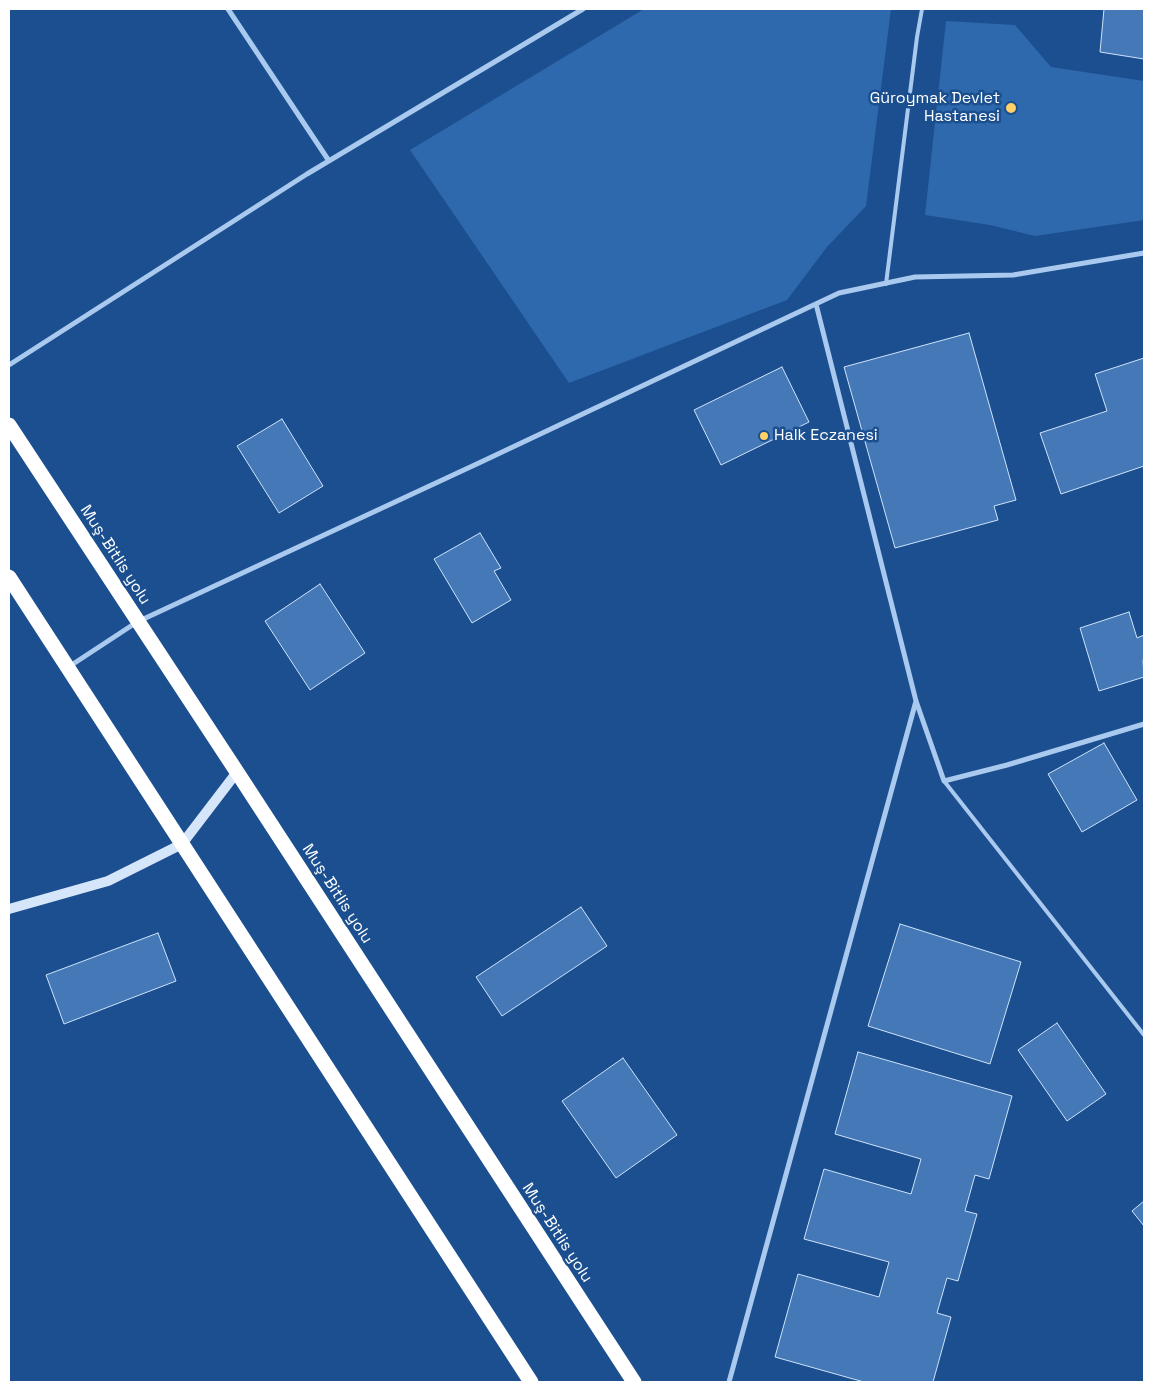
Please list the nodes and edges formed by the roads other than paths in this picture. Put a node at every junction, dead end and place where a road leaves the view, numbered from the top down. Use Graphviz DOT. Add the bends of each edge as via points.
graph roads {
  1 [pos="228,9"];
  2 [pos="583,9"];
  3 [pos="922,9"];
  4 [pos="329,161"];
  5 [pos="1144,253"];
  6 [pos="886,284"];
  7 [pos="816,304"];
  8 [pos="9,365"];
  9 [pos="9,425"];
  10 [pos="9,577"];
  11 [pos="137,622"];
  12 [pos="68,668"];
  13 [pos="916,702"];
  14 [pos="1144,724"];
  15 [pos="237,772"];
  16 [pos="944,781"];
  17 [pos="182,844"];
  18 [pos="9,908"];
  19 [pos="1144,1035"];
  20 [pos="531,1382"];
  21 [pos="634,1382"];
  22 [pos="729,1382"];
  1 -- 4 [label="street"];
  2 -- 4 [label="street"];
  3 -- 6 [label="lane"];
  4 -- 8 [label="street"];
  5 -- 6 [label="street" via="1013,275 915,277"];
  6 -- 7 [label="street" via="839,293"];
  7 -- 11 [label="street"];
  7 -- 13 [label="street"];
  9 -- 11 [label="highway, Muş-Bitlis yolu"];
  10 -- 12 [label="highway"];
  11 -- 12 [label="street"];
  11 -- 15 [label="highway, Muş-Bitlis yolu"];
  12 -- 17 [label="highway"];
  13 -- 16 [label="street"];
  13 -- 22 [label="street"];
  14 -- 16 [label="street"];
  15 -- 17 [label="street"];
  15 -- 21 [label="highway, Muş-Bitlis yolu"];
  16 -- 19 [label="lane"];
  17 -- 18 [label="street" via="108,881"];
  17 -- 20 [label="highway"];
}
